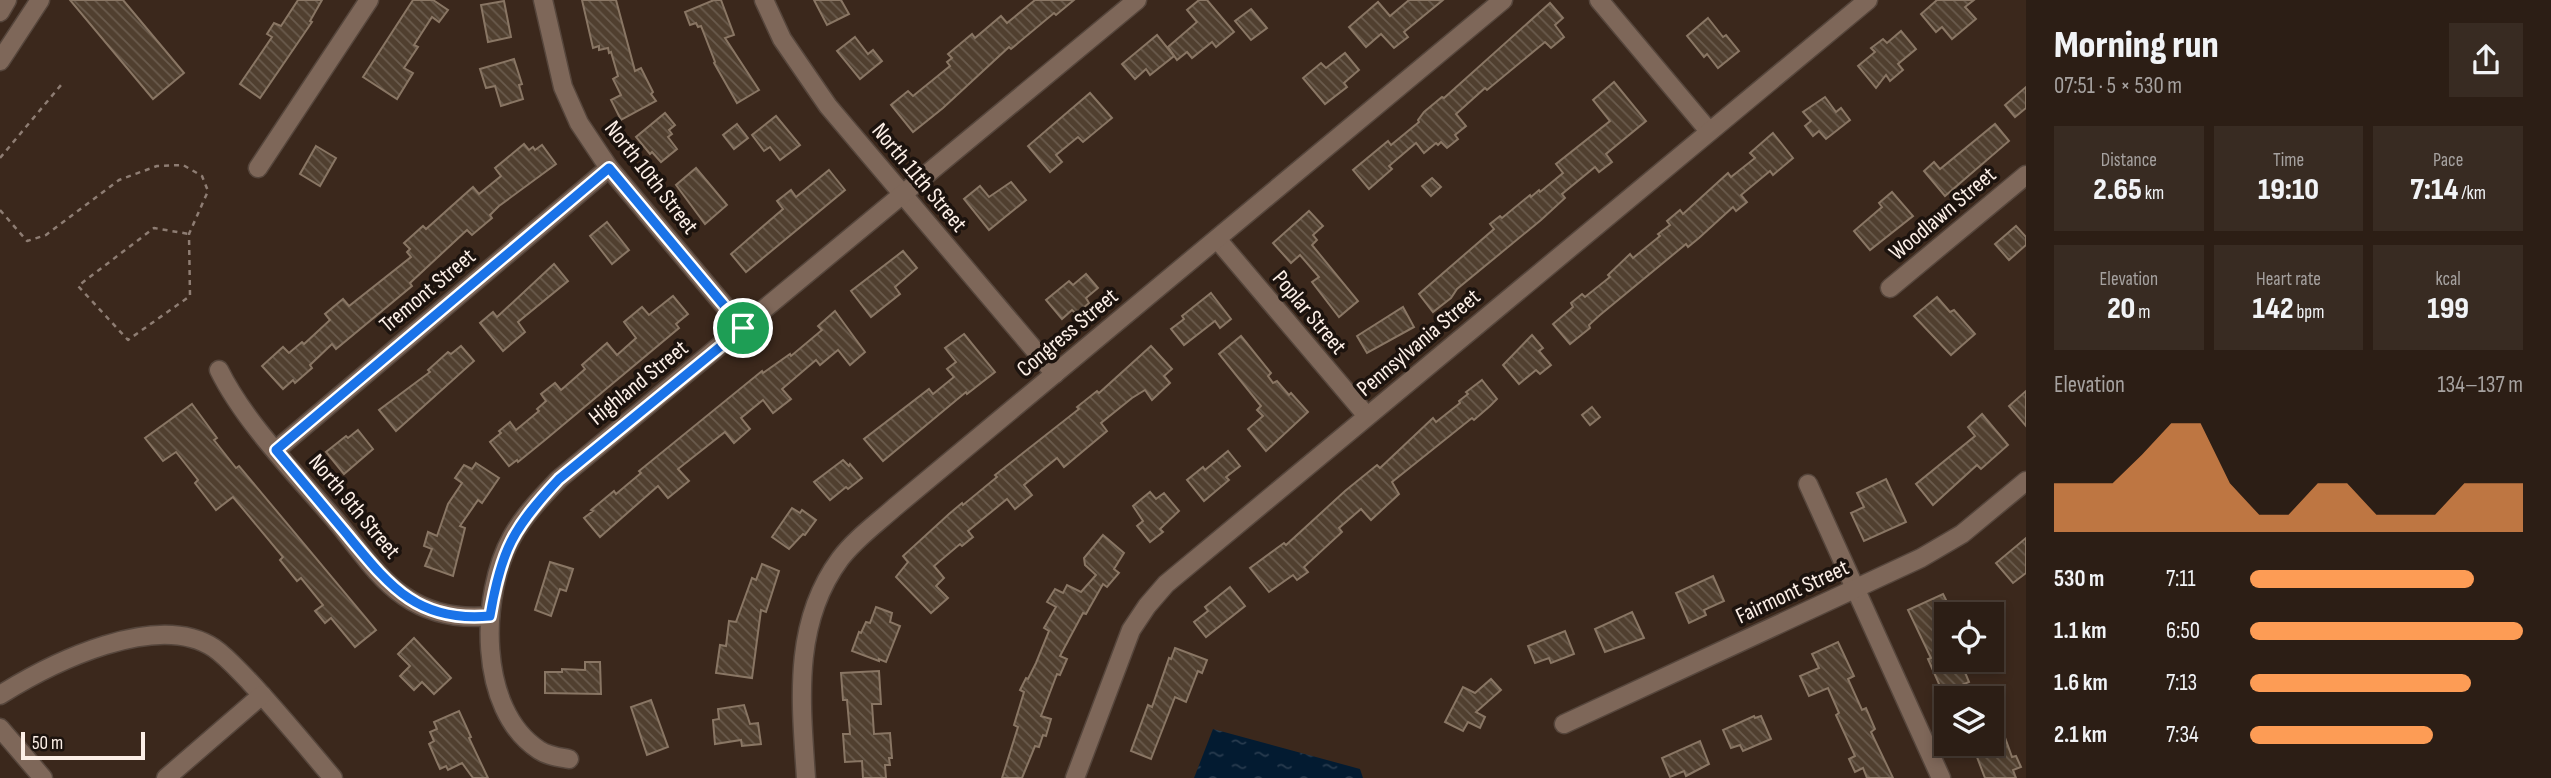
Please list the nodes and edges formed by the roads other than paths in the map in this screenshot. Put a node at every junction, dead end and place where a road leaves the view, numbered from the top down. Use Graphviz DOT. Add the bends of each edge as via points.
graph roads {
  1 [pos="7,0"];
  2 [pos="40,0"];
  3 [pos="369,0"];
  4 [pos="544,0"];
  5 [pos="764,0"];
  6 [pos="1136,0"];
  7 [pos="1503,0"];
  8 [pos="1600,0"];
  9 [pos="1868,0"];
  10 [pos="0,12"];
  11 [pos="0,61"];
  12 [pos="1709,131"];
  13 [pos="258,168"];
  14 [pos="609,168"];
  15 [pos="2026,175"];
  16 [pos="903,195"];
  17 [pos="1217,239"];
  18 [pos="1890,288"];
  19 [pos="743,328"];
  20 [pos="219,370"];
  21 [pos="1055,374"];
  22 [pos="1367,416"];
  23 [pos="276,450"];
  24 [pos="2026,481"];
  25 [pos="1808,484"];
  26 [pos="1856,589"];
  27 [pos="490,616"];
  28 [pos="0,695"];
  29 [pos="262,695"];
  30 [pos="1564,724"];
  31 [pos="0,728"];
  32 [pos="569,759"];
  33 [pos="43,778"];
  34 [pos="166,778"];
  35 [pos="332,778"];
  36 [pos="806,778"];
  37 [pos="1075,778"];
  38 [pos="1941,778"];
  1 -- 10 [label="street"];
  2 -- 11 [label="street"];
  3 -- 13 [label="street"];
  4 -- 14 [label="street, North 10th Street" via="563,88 579,123"];
  5 -- 16 [label="street, North 11th Street" via="808,80"];
  6 -- 16 [label="street, Highland Street"];
  7 -- 17 [label="street, Congress Street"];
  8 -- 12 [label="street"];
  9 -- 12 [label="street, Pennsylvania Street"];
  12 -- 22 [label="street, Pennsylvania Street"];
  14 -- 19 [label="street, North 10th Street"];
  14 -- 23 [label="street, Tremont Street"];
  15 -- 18 [label="street, Woodlawn Street"];
  16 -- 19 [label="street, Highland Street"];
  16 -- 21 [label="street, North 11th Street"];
  17 -- 21 [label="street, Congress Street"];
  17 -- 22 [label="street, Poplar Street"];
  19 -- 27 [label="street, Highland Street" via="559,479 534,506 505,553"];
  20 -- 23 [label="street, North 9th Street" via="242,410"];
  21 -- 36 [label="street, Congress Street" via="857,540 825,581 813,608 801,676"];
  22 -- 37 [label="street, Pennsylvania Street" via="1182,570 1147,606 1131,630"];
  23 -- 27 [label="street, North 9th Street" via="402,596 438,613"];
  24 -- 26 [label="street, Fairmont Street" via="1962,534"];
  25 -- 26 [label="street"];
  26 -- 30 [label="street, Fairmont Street"];
  26 -- 38 [label="street"];
  27 -- 32 [label="street, Highland Street" via="492,671 509,715 538,750"];
  28 -- 29 [label="street" via="71,658 152,634 175,634 214,648"];
  29 -- 34 [label="street"];
  29 -- 35 [label="street"];
  31 -- 33 [label="street"];
}
